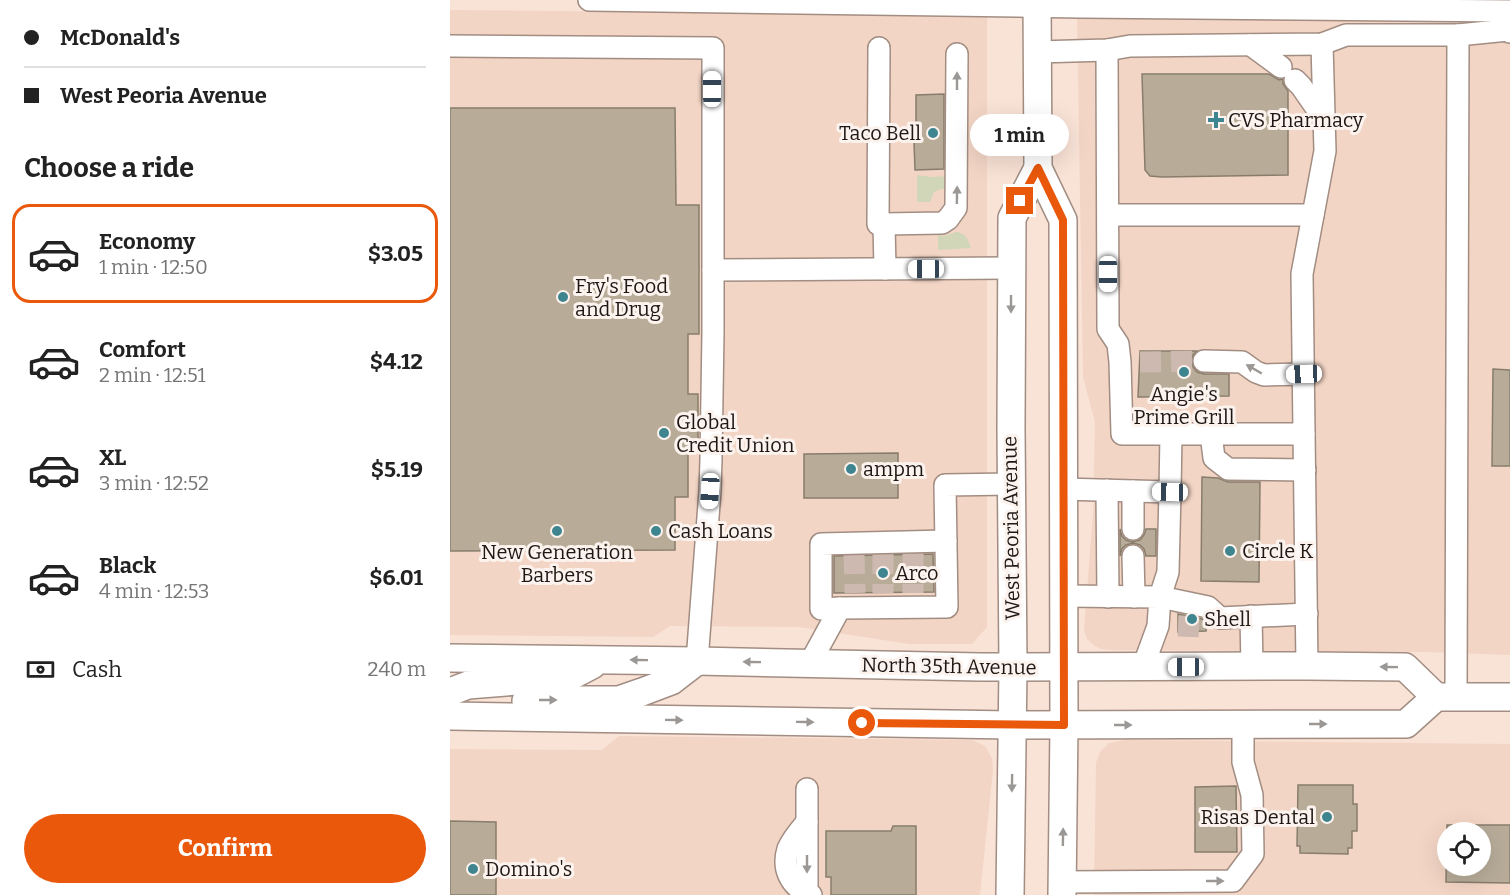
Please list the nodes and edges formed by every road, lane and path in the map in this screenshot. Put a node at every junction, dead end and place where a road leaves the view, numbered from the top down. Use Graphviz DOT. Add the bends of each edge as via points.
graph roads {
  1 [pos="589,0"];
  2 [pos="674,0"];
  3 [pos="1037,3"];
  4 [pos="1510,11"];
  5 [pos="1510,32"];
  6 [pos="1458,35"];
  7 [pos="1322,44"];
  8 [pos="1251,45"];
  9 [pos="450,46"];
  10 [pos="879,48"];
  11 [pos="1107,50"];
  12 [pos="1038,52"];
  13 [pos="957,54"];
  14 [pos="1324,120"];
  15 [pos="1038,168"];
  16 [pos="1108,215"];
  17 [pos="1313,215"];
  18 [pos="884,224"];
  19 [pos="1011,268"];
  20 [pos="885,269"];
  21 [pos="713,270"];
  22 [pos="1204,362"];
  23 [pos="1304,374"];
  24 [pos="1171,434"];
  25 [pos="1211,434"];
  26 [pos="1304,434"];
  27 [pos="1305,470"];
  28 [pos="1011,484"];
  29 [pos="1063,489"];
  30 [pos="1107,490"];
  31 [pos="1133,491"];
  32 [pos="1170,492"];
  33 [pos="1133,529"];
  34 [pos="946,541"];
  35 [pos="1133,556"];
  36 [pos="1064,596"];
  37 [pos="1108,597"];
  38 [pos="1134,597"];
  39 [pos="1161,597"];
  40 [pos="850,603"];
  41 [pos="1307,614"];
  42 [pos="1251,616"];
  43 [pos="450,657"];
  44 [pos="603,660"];
  45 [pos="698,661"];
  46 [pos="810,663"];
  47 [pos="1252,666"];
  48 [pos="1307,666"];
  49 [pos="1013,667"];
  50 [pos="1064,667"];
  51 [pos="1143,667"];
  52 [pos="450,692"];
  53 [pos="1446,697"];
  54 [pos="1510,697"];
  55 [pos="450,716"];
  56 [pos="494,716"];
  57 [pos="1243,724"];
  58 [pos="1012,725"];
  59 [pos="1064,725"];
  60 [pos="807,789"];
  61 [pos="1062,889"];
  62 [pos="809,894"];
  63 [pos="1010,895"];
  1 -- 2 [label="lane"];
  2 -- 3 [label="lane"];
  3 -- 4 [label="lane" via="1093,8"];
  3 -- 12 [label="main road, West Peoria Avenue"];
  5 -- 6 [label="lane"];
  6 -- 7 [label="lane" via="1346,35"];
  6 -- 53 [label="lane"];
  7 -- 8 [label="lane"];
  7 -- 14 [label="lane"];
  8 -- 11 [label="lane" via="1130,46"];
  8 -- 14 [label="lane" via="1301,86"];
  9 -- 21 [label="lane" via="712,48"];
  10 -- 18 [label="lane" via="878,224"];
  11 -- 12 [label="lane"];
  11 -- 16 [label="lane"];
  12 -- 15 [label="main road, West Peoria Avenue"];
  18 -- 13 [label="lane, one-way" via="942,223 956,208"];
  14 -- 17 [label="lane" via="1325,151"];
  15 -- 19 [label="main road, West Peoria Avenue" via="1012,218"];
  15 -- 29 [label="main road, West Peoria Avenue" via="1063,220"];
  16 -- 17 [label="lane"];
  16 -- 24 [label="lane" via="1108,329 1130,362 1122,434"];
  17 -- 23 [label="lane" via="1302,274"];
  18 -- 20 [label="lane"];
  19 -- 20 [label="lane"];
  19 -- 28 [label="main road, West Peoria Avenue, one-way"];
  20 -- 21 [label="lane"];
  21 -- 45 [label="lane" via="711,480"];
  23 -- 22 [label="lane, one-way" via="1264,375 1242,362"];
  23 -- 26 [label="lane"];
  24 -- 25 [label="lane"];
  24 -- 32 [label="lane"];
  25 -- 26 [label="lane"];
  25 -- 27 [label="lane" via="1214,458 1228,469"];
  26 -- 27 [label="lane"];
  27 -- 41 [label="lane"];
  28 -- 34 [label="lane" via="945,485"];
  28 -- 49 [label="main road, West Peoria Avenue"];
  29 -- 30 [label="lane"];
  29 -- 36 [label="main road, West Peoria Avenue"];
  30 -- 31 [label="lane"];
  30 -- 37 [label="lane"];
  31 -- 32 [label="lane"];
  31 -- 33 [label="lane"];
  32 -- 39 [label="lane" via="1168,572"];
  34 -- 40 [label="lane" via="947,607 913,600"];
  34 -- 40 [label="lane" via="882,548 821,543 821,609"];
  35 -- 38 [label="lane"];
  36 -- 37 [label="lane"];
  36 -- 50 [label="main road, West Peoria Avenue"];
  37 -- 38 [label="lane"];
  38 -- 39 [label="lane"];
  39 -- 42 [label="lane" via="1208,607 1213,622"];
  39 -- 51 [label="lane" via="1168,626"];
  40 -- 46 [label="lane"];
  41 -- 42 [label="lane"];
  41 -- 48 [label="lane"];
  42 -- 47 [label="lane"];
  43 -- 44 [label="main road, North 35th Avenue"];
  45 -- 44 [label="main road, North 35th Avenue, one-way"];
  44 -- 52 [label="main road" via="569,677 468,685"];
  46 -- 45 [label="main road, North 35th Avenue, one-way"];
  56 -- 45 [label="main road, one-way" via="519,702 619,700 671,681"];
  46 -- 49 [label="main road, North 35th Avenue"];
  47 -- 48 [label="main road, North 35th Avenue"];
  47 -- 51 [label="main road, North 35th Avenue"];
  53 -- 48 [label="main road, North 35th Avenue, one-way" via="1405,667"];
  49 -- 50 [label="main road, North 35th Avenue"];
  49 -- 58 [label="main road, West Peoria Avenue"];
  50 -- 51 [label="main road, North 35th Avenue"];
  50 -- 59 [label="main road, West Peoria Avenue"];
  53 -- 54 [label="main road"];
  57 -- 53 [label="main road, one-way" via="1406,724"];
  55 -- 56 [label="main road"];
  56 -- 58 [label="main road, one-way"];
  59 -- 57 [label="main road, one-way"];
  61 -- 57 [label="lane, one-way" via="1156,881 1233,881 1253,854 1252,795 1243,762"];
  58 -- 59 [label="main road"];
  58 -- 63 [label="main road, West Peoria Avenue, one-way"];
  61 -- 59 [label="main road, West Peoria Avenue, one-way"];
  60 -- 62 [label="lane, one-way" via="807,822 788,849 786,865 790,879"];
}
